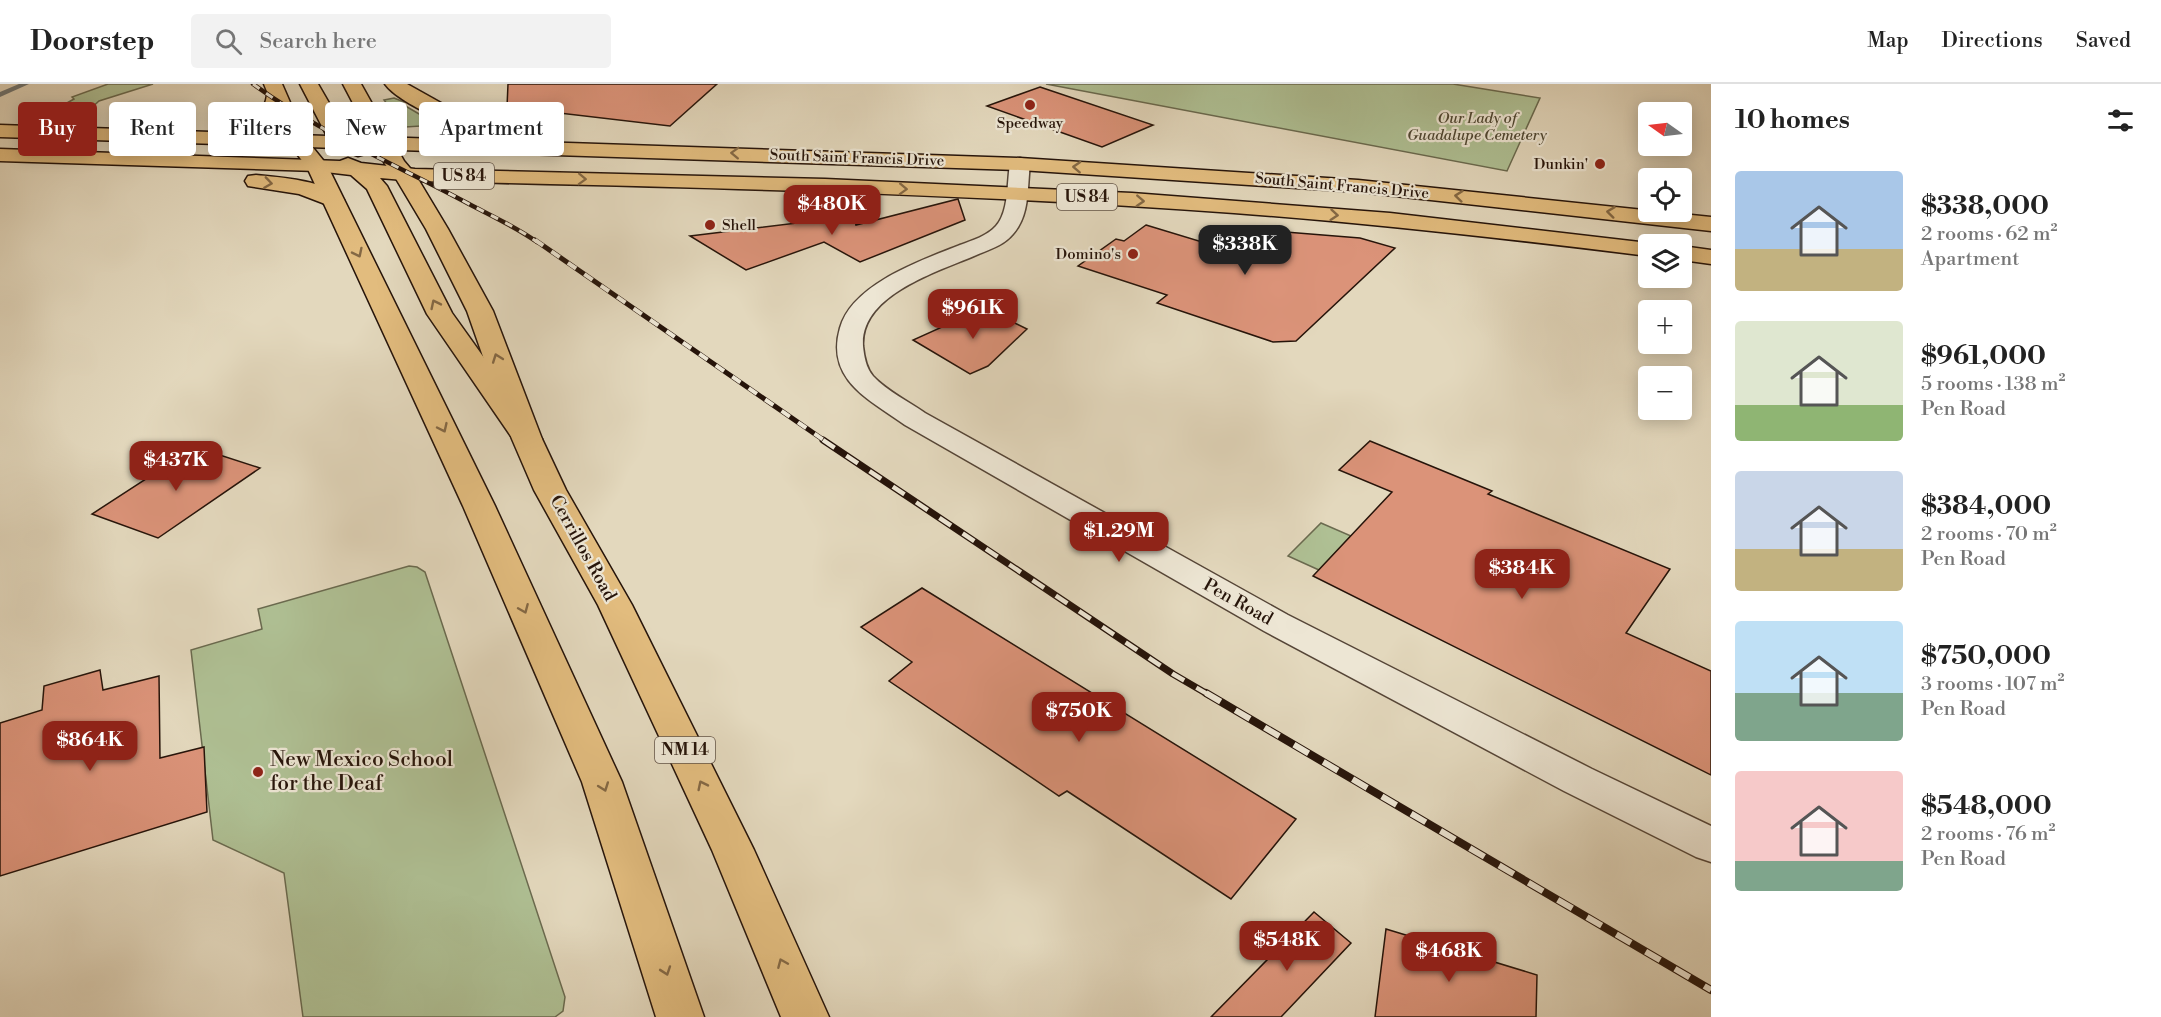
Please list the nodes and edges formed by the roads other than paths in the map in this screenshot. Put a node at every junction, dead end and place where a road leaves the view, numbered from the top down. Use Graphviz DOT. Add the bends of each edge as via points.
graph roads {
  1 [pos="309,84"];
  2 [pos="352,84"];
  3 [pos="394,84"];
  4 [pos="275,89"];
  5 [pos="325,112"];
  6 [pos="0,131"];
  7 [pos="196,133"];
  8 [pos="109,135"];
  9 [pos="669,151"];
  10 [pos="208,154"];
  11 [pos="0,155"];
  12 [pos="313,155"];
  13 [pos="309,156"];
  14 [pos="384,156"];
  15 [pos="394,159"];
  16 [pos="0,169"];
  17 [pos="358,170"];
  18 [pos="1018,178"];
  19 [pos="333,200"];
  20 [pos="1711,224"];
  21 [pos="1638,248"];
  22 [pos="1692,254"];
  23 [pos="1711,257"];
  24 [pos="527,439"];
  25 [pos="1711,845"];
  26 [pos="680,1017"];
  27 [pos="805,1017"];
  1 -- 5 [label="main road"];
  2 -- 15 [label="main road, Cerrillos Road"];
  3 -- 9 [label="main road" via="426,105 488,132 547,142"];
  4 -- 7 [label="main road" via="276,102 266,114 219,132"];
  6 -- 8 [label="main road"];
  9 -- 15 [label="main road, South Saint Francis Drive / US 84"];
  18 -- 9 [label="main road, South Saint Francis Drive / US 84, one-way"];
  10 -- 11 [label="main road, South Saint Francis Drive / US 84"];
  12 -- 17 [label="main road, South Saint Francis Drive / US 84"];
  13 -- 19 [label="main road"];
  14 -- 15 [label="main road, South Saint Francis Drive"];
  15 -- 17 [label="main road, South Saint Francis Drive / US 84"];
  15 -- 18 [label="main road, South Saint Francis Drive / US 84, one-way" via="524,177"];
  24 -- 15 [label="main road, Cerrillos Road / NM 14, one-way" via="480,310"];
  16 -- 19 [label="main road, one-way" via="221,177 307,189"];
  24 -- 17 [label="main road, one-way" via="440,314 376,186"];
  20 -- 18 [label="main road, South Saint Francis Drive / US 84, one-way" via="1358,186"];
  18 -- 21 [label="main road, South Saint Francis Drive / US 84, one-way" via="1235,206"];
  18 -- 25 [label="street, Pen Road" via="1008,226 992,240 903,280 860,311 850,332 849,345 860,378 915,419 1276,623"];
  19 -- 26 [label="main road, one-way" via="479,506 602,782"];
  22 -- 23 [label="main road"];
  27 -- 24 [label="main road, Cerrillos Road / NM 14, one-way" via="733,849 615,605 550,490"];
}
